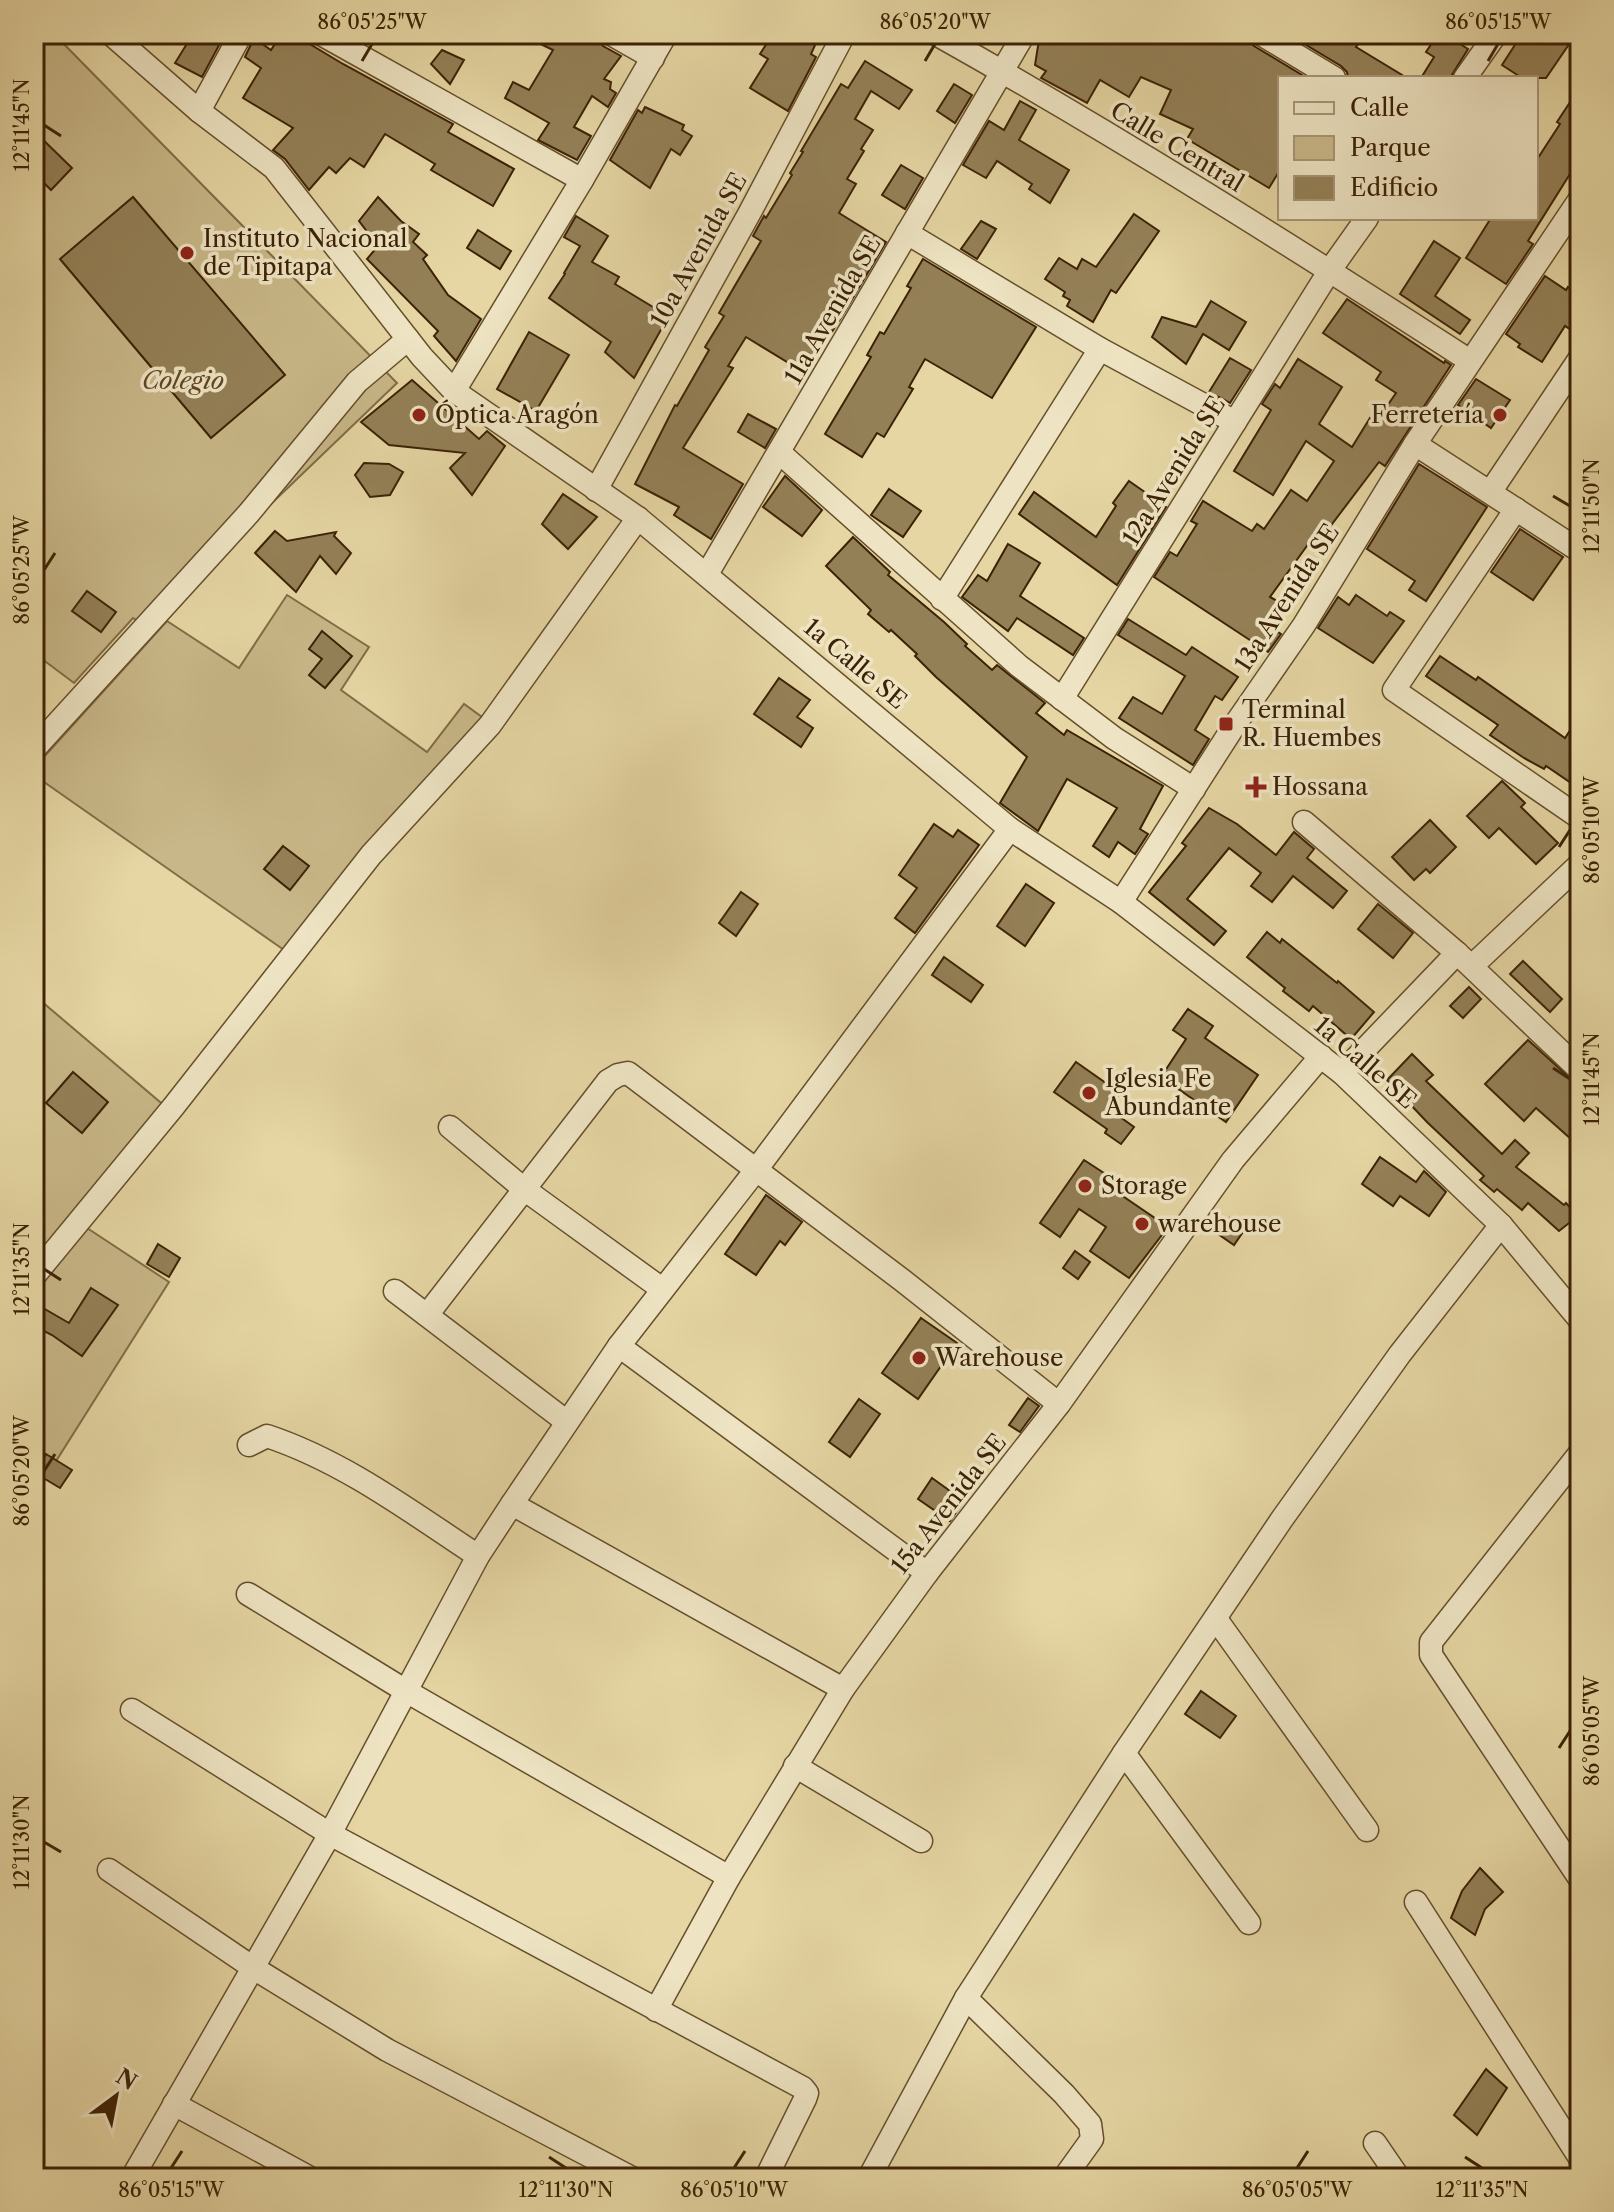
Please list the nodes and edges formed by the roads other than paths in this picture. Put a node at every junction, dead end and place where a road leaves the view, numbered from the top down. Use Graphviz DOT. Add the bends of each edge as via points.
graph roads {
  1 [pos="111,34"];
  2 [pos="241,34"];
  3 [pos="321,34"];
  4 [pos="611,34"];
  5 [pos="666,34"];
  6 [pos="844,34"];
  7 [pos="936,34"];
  8 [pos="1024,34"];
  9 [pos="1261,34"];
  10 [pos="1496,34"];
  11 [pos="653,58"];
  12 [pos="1002,71"];
  13 [pos="1331,76"];
  14 [pos="1466,76"];
  15 [pos="199,111"];
  16 [pos="582,180"];
  17 [pos="1580,199"];
  18 [pos="1366,220"];
  19 [pos="907,233"];
  20 [pos="1330,270"];
  21 [pos="408,339"];
  22 [pos="1100,349"];
  23 [pos="1580,358"];
  24 [pos="1470,361"];
  25 [pos="454,391"];
  26 [pos="1235,422"];
  27 [pos="1415,444"];
  28 [pos="780,453"];
  29 [pos="596,490"];
  30 [pos="1491,491"];
  31 [pos="1516,509"];
  32 [pos="638,518"];
  33 [pos="1580,551"];
  34 [pos="707,574"];
  35 [pos="942,599"];
  36 [pos="1062,699"];
  37 [pos="34,749"];
  38 [pos="1194,789"];
  39 [pos="1580,818"];
  40 [pos="1304,822"];
  41 [pos="1010,829"];
  42 [pos="1580,864"];
  43 [pos="1121,902"];
  44 [pos="1464,960"];
  45 [pos="1321,1056"];
  46 [pos="1580,1070"];
  47 [pos="1342,1073"];
  48 [pos="450,1127"];
  49 [pos="756,1170"];
  50 [pos="524,1189"];
  51 [pos="1501,1225"];
  52 [pos="34,1276"];
  53 [pos="662,1289"];
  54 [pos="395,1291"];
  55 [pos="427,1315"];
  56 [pos="1580,1320"];
  57 [pos="619,1346"];
  58 [pos="1059,1404"];
  59 [pos="567,1422"];
  60 [pos="249,1445"];
  61 [pos="1580,1453"];
  62 [pos="512,1504"];
  63 [pos="478,1556"];
  64 [pos="927,1573"];
  65 [pos="248,1594"];
  66 [pos="1216,1619"];
  67 [pos="843,1689"];
  68 [pos="406,1691"];
  69 [pos="132,1710"];
  70 [pos="1124,1753"];
  71 [pos="795,1766"];
  72 [pos="1367,1830"];
  73 [pos="330,1834"];
  74 [pos="921,1841"];
  75 [pos="109,1870"];
  76 [pos="729,1877"];
  77 [pos="1580,1879"];
  78 [pos="1416,1902"];
  79 [pos="1249,1923"];
  80 [pos="252,1967"];
  81 [pos="966,1998"];
  82 [pos="656,2010"];
  83 [pos="174,2104"];
  84 [pos="1375,2143"];
  85 [pos="1580,2158"];
  86 [pos="132,2178"];
  87 [pos="310,2178"];
  88 [pos="632,2178"];
  89 [pos="766,2178"];
  90 [pos="869,2178"];
  91 [pos="1064,2178"];
  92 [pos="1399,2178"];
  1 -- 15 [label="street, 1a Calle SE"];
  2 -- 15 [label="street"];
  3 -- 16 [label="street"];
  4 -- 11 [label="street"];
  5 -- 11 [label="street"];
  6 -- 29 [label="street, 10a Avenida SE"];
  7 -- 12 [label="street, Calle Central"];
  8 -- 12 [label="street, 11a Avenida SE"];
  9 -- 13 [label="street"];
  10 -- 14 [label="street"];
  11 -- 16 [label="street"];
  12 -- 19 [label="street, 11a Avenida SE"];
  12 -- 20 [label="street, Calle Central"];
  15 -- 21 [label="street, 1a Calle SE" via="274,168"];
  16 -- 25 [label="street"];
  17 -- 24 [label="street, 13a Avenida SE"];
  18 -- 20 [label="street, 12a Avenida SE"];
  19 -- 22 [label="street"];
  19 -- 28 [label="street, 11a Avenida SE"];
  20 -- 24 [label="street, Calle Central"];
  20 -- 26 [label="street, 12a Avenida SE"];
  21 -- 25 [label="street, 1a Calle SE"];
  21 -- 37 [label="street" via="357,382 249,513"];
  22 -- 26 [label="street"];
  22 -- 35 [label="street"];
  23 -- 30 [label="street"];
  24 -- 27 [label="street, 13a Avenida SE"];
  25 -- 29 [label="street, 1a Calle SE"];
  26 -- 36 [label="street, 12a Avenida SE"];
  27 -- 30 [label="street"];
  27 -- 38 [label="street, 13a Avenida SE" via="1304,625"];
  28 -- 34 [label="street, 11a Avenida SE"];
  28 -- 35 [label="street"];
  29 -- 32 [label="street, 1a Calle SE"];
  30 -- 31 [label="street"];
  31 -- 33 [label="street"];
  31 -- 39 [label="street" via="1394,690"];
  32 -- 34 [label="street, 1a Calle SE"];
  32 -- 52 [label="street" via="490,725 371,855"];
  34 -- 41 [label="street, 1a Calle SE"];
  35 -- 36 [label="street"];
  36 -- 38 [label="street"];
  38 -- 43 [label="street, 13a Avenida SE"];
  40 -- 44 [label="street"];
  41 -- 43 [label="street, 1a Calle SE"];
  41 -- 49 [label="street"];
  42 -- 44 [label="street"];
  43 -- 45 [label="street, 1a Calle SE"];
  44 -- 46 [label="street"];
  44 -- 47 [label="street"];
  45 -- 47 [label="street, 1a Calle SE"];
  45 -- 58 [label="street, 15a Avenida SE" via="1233,1160"];
  47 -- 51 [label="street, 1a Calle SE"];
  48 -- 50 [label="street"];
  49 -- 50 [label="street" via="628,1073 608,1081"];
  49 -- 53 [label="street"];
  49 -- 58 [label="street"];
  50 -- 53 [label="street"];
  50 -- 55 [label="street"];
  51 -- 56 [label="street, 1a Calle SE"];
  51 -- 66 [label="street" via="1400,1354"];
  53 -- 57 [label="street"];
  54 -- 55 [label="street"];
  55 -- 59 [label="street"];
  57 -- 59 [label="street"];
  57 -- 64 [label="street"];
  58 -- 64 [label="street, 15a Avenida SE"];
  59 -- 62 [label="street"];
  60 -- 63 [label="street" via="267,1436 353,1474"];
  61 -- 77 [label="street" via="1431,1642 1431,1655"];
  62 -- 63 [label="street"];
  62 -- 67 [label="street"];
  63 -- 68 [label="street"];
  64 -- 67 [label="street, 15a Avenida SE"];
  65 -- 68 [label="street"];
  66 -- 70 [label="street"];
  66 -- 72 [label="street"];
  67 -- 71 [label="street, 15a Avenida SE"];
  68 -- 73 [label="street"];
  68 -- 76 [label="street"];
  69 -- 73 [label="street"];
  70 -- 79 [label="street"];
  70 -- 81 [label="street"];
  71 -- 74 [label="street"];
  71 -- 76 [label="street, 15a Avenida SE"];
  73 -- 80 [label="street"];
  73 -- 82 [label="street"];
  75 -- 80 [label="street"];
  76 -- 82 [label="street, 15a Avenida SE"];
  78 -- 85 [label="street"];
  80 -- 83 [label="street"];
  80 -- 88 [label="street" via="387,2050"];
  81 -- 90 [label="street"];
  81 -- 91 [label="street" via="1090,2124 1092,2139"];
  82 -- 89 [label="street" via="807,2093"];
  83 -- 86 [label="street"];
  83 -- 87 [label="street"];
  84 -- 92 [label="street"];
}
